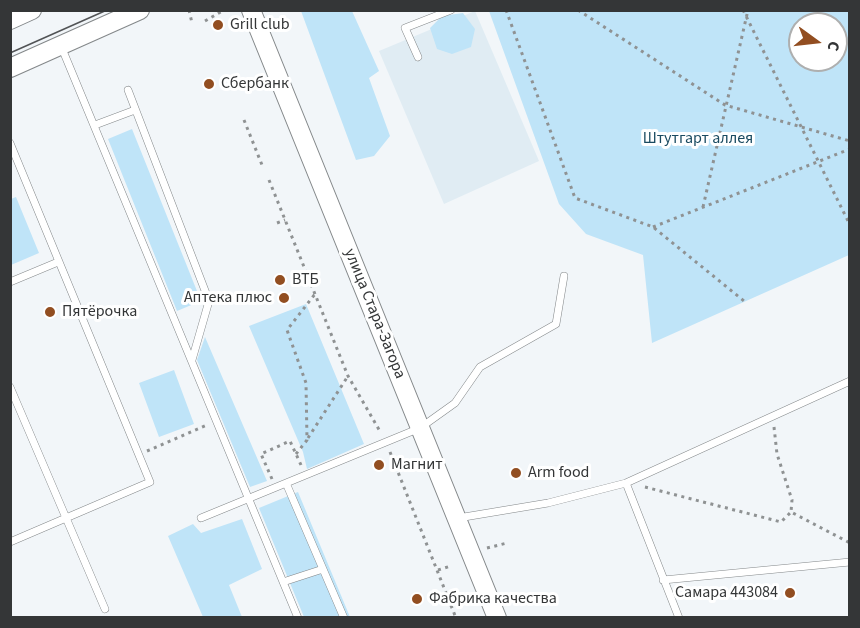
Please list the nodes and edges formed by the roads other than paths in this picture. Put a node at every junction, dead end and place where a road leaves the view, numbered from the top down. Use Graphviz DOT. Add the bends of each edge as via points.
graph roads {
  1 [pos="32,10"];
  2 [pos="140,10"];
  3 [pos="251,10"];
  4 [pos="451,10"];
  5 [pos="10,20"];
  6 [pos="61,46"];
  7 [pos="418,57"];
  8 [pos="10,68"];
  9 [pos="128,90"];
  10 [pos="135,110"];
  11 [pos="95,125"];
  12 [pos="10,143"];
  13 [pos="58,262"];
  14 [pos="564,276"];
  15 [pos="10,282"];
  16 [pos="192,360"];
  17 [pos="849,381"];
  18 [pos="10,387"];
  19 [pos="420,428"];
  20 [pos="286,483"];
  21 [pos="626,483"];
  22 [pos="249,498"];
  23 [pos="201,518"];
  24 [pos="457,518"];
  25 [pos="67,519"];
  26 [pos="10,542"];
  27 [pos="849,562"];
  28 [pos="323,569"];
  29 [pos="663,580"];
  30 [pos="283,582"];
  31 [pos="105,609"];
  32 [pos="298,618"];
  33 [pos="344,618"];
  34 [pos="497,618"];
  35 [pos="680,618"];
  1 -- 5 [label="main road"];
  2 -- 6 [label="main road"];
  3 -- 19 [label="main road, улица Стара-Загора"];
  4 -- 7 [label="lane" via="405,28"];
  6 -- 8 [label="main road"];
  6 -- 11 [label="lane"];
  9 -- 10 [label="lane"];
  10 -- 11 [label="lane"];
  10 -- 16 [label="lane" via="208,301"];
  11 -- 16 [label="lane"];
  12 -- 13 [label="lane"];
  13 -- 15 [label="lane"];
  13 -- 25 [label="lane" via="150,482"];
  14 -- 19 [label="lane" via="556,324 480,367 455,403"];
  16 -- 22 [label="lane"];
  17 -- 21 [label="lane"];
  18 -- 25 [label="lane"];
  19 -- 20 [label="lane"];
  19 -- 24 [label="main road, улица Стара-Загора"];
  20 -- 22 [label="lane"];
  20 -- 28 [label="lane"];
  21 -- 24 [label="lane" via="548,503"];
  21 -- 29 [label="lane"];
  22 -- 23 [label="lane"];
  22 -- 30 [label="lane"];
  24 -- 34 [label="main road, улица Стара-Загора"];
  25 -- 26 [label="lane"];
  25 -- 31 [label="lane"];
  27 -- 29 [label="lane"];
  28 -- 30 [label="lane"];
  28 -- 33 [label="lane"];
  29 -- 35 [label="lane"];
  30 -- 32 [label="lane"];
}
